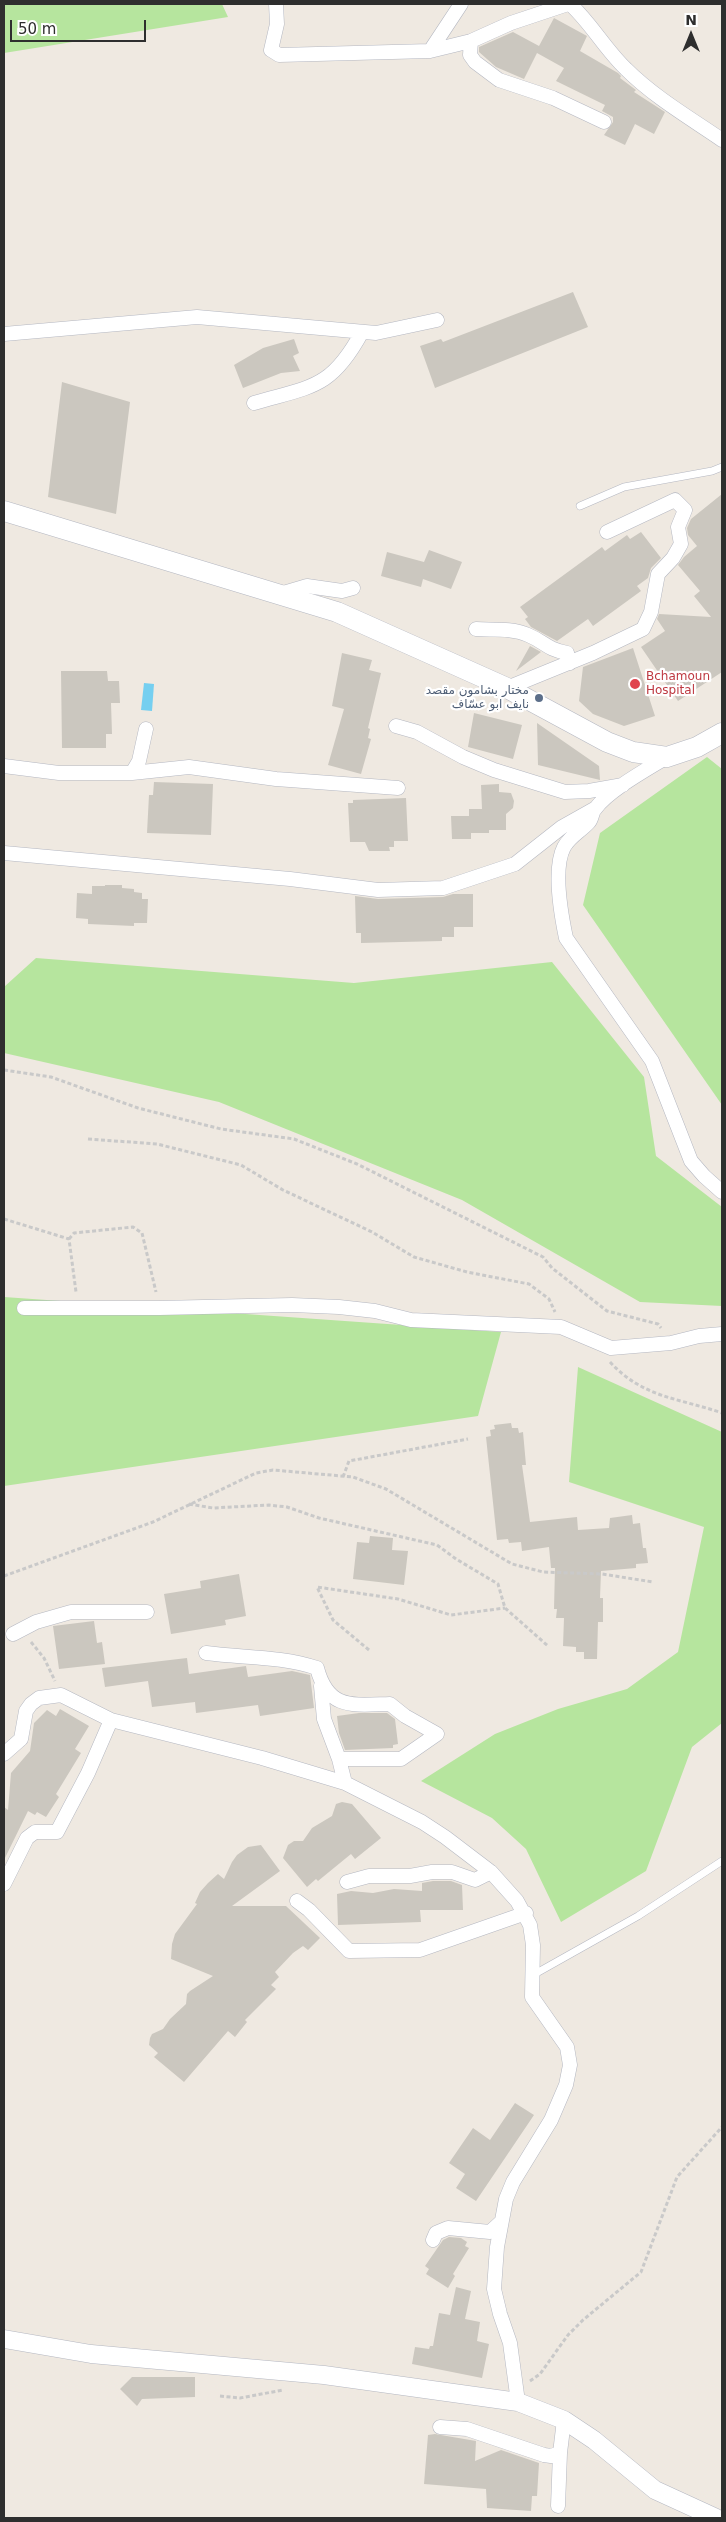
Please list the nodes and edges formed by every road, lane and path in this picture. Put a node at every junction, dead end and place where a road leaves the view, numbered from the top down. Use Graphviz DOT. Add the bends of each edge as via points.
graph roads {
  1 [pos="276,4"];
  2 [pos="462,4"];
  3 [pos="569,4"];
  4 [pos="471,41"];
  5 [pos="430,51"];
  6 [pos="604,122"];
  7 [pos="722,140"];
  8 [pos="437,320"];
  9 [pos="362,332"];
  10 [pos="4,334"];
  11 [pos="254,404"];
  12 [pos="722,467"];
  13 [pos="580,506"];
  14 [pos="4,510"];
  15 [pos="607,532"];
  16 [pos="353,588"];
  17 [pos="279,594"];
  18 [pos="476,629"];
  19 [pos="570,663"];
  20 [pos="507,688"];
  21 [pos="396,726"];
  22 [pos="146,729"];
  23 [pos="722,732"];
  24 [pos="667,757"];
  25 [pos="4,766"];
  26 [pos="132,773"];
  27 [pos="624,785"];
  28 [pos="398,788"];
  29 [pos="594,809"];
  30 [pos="4,853"];
  31 [pos="4,1070"];
  32 [pos="88,1139"];
  33 [pos="722,1192"];
  34 [pos="4,1219"];
  35 [pos="69,1240"];
  36 [pos="24,1308"];
  37 [pos="78,1308"];
  38 [pos="159,1308"];
  39 [pos="562,1327"];
  40 [pos="722,1334"];
  41 [pos="671,1342"];
  42 [pos="611,1348"];
  43 [pos="722,1413"];
  44 [pos="468,1439"];
  45 [pos="343,1477"];
  46 [pos="189,1503"];
  47 [pos="4,1576"];
  48 [pos="652,1582"];
  49 [pos="505,1608"];
  50 [pos="147,1612"];
  51 [pos="12,1634"];
  52 [pos="548,1646"];
  53 [pos="370,1650"];
  54 [pos="206,1653"];
  55 [pos="321,1683"];
  56 [pos="61,1695"];
  57 [pos="111,1720"];
  58 [pos="4,1754"];
  59 [pos="339,1760"];
  60 [pos="345,1783"];
  61 [pos="722,1861"];
  62 [pos="491,1872"];
  63 [pos="347,1882"];
  64 [pos="4,1884"];
  65 [pos="296,1901"];
  66 [pos="526,1913"];
  67 [pos="533,1975"];
  68 [pos="722,2127"];
  69 [pos="501,2222"];
  70 [pos="433,2240"];
  71 [pos="4,2339"];
  72 [pos="289,2371"];
  73 [pos="220,2396"];
  74 [pos="518,2396"];
  75 [pos="564,2420"];
  76 [pos="440,2427"];
  77 [pos="560,2453"];
  78 [pos="558,2506"];
  79 [pos="716,2518"];
  1 -- 5 [label="street" via="277,24 271,50 279,55"];
  2 -- 5 [label="street"];
  3 -- 4 [label="street" via="511,23"];
  3 -- 7 [label="street" via="587,19 624,68"];
  4 -- 5 [label="street"];
  4 -- 6 [label="street" via="470,55 475,62 499,80 553,98"];
  8 -- 9 [label="street" via="376,333"];
  9 -- 10 [label="street" via="197,317"];
  9 -- 11 [label="street" via="349,356 320,383"];
  12 -- 13 [label="lane" via="624,487"];
  14 -- 17 [label="main road"];
  15 -- 19 [label="street" via="675,500 685,510 678,527 682,544 658,574 651,612 644,628"];
  16 -- 17 [label="street" via="342,592 307,586"];
  17 -- 20 [label="main road" via="337,612"];
  18 -- 19 [label="street" via="512,630 529,635 552,650 568,653"];
  19 -- 20 [label="street"];
  20 -- 24 [label="main road" via="608,742 633,752"];
  21 -- 27 [label="street" via="416,732 494,770 566,792"];
  22 -- 26 [label="street" via="139,761"];
  23 -- 24 [label="main road" via="697,747"];
  24 -- 27 [label="street"];
  25 -- 26 [label="street" via="59,773"];
  26 -- 28 [label="street" via="189,766 276,779"];
  27 -- 29 [label="street"];
  29 -- 30 [label="street" via="562,827 515,864 444,888 378,890"];
  29 -- 33 [label="street" via="590,821 570,839 560,860 566,938 652,1061 691,1161"];
  31 -- 41 [label="path" via="50,1077 138,1108 221,1129 294,1140 357,1164 543,1257 552,1268 607,1311 658,1324"];
  32 -- 39 [label="path" via="157,1144 241,1165 414,1257 529,1284 549,1298"];
  34 -- 35 [label="path"];
  35 -- 37 [label="path"];
  35 -- 38 [label="path" via="74,1233 133,1226 142,1233"];
  36 -- 37 [label="street"];
  37 -- 38 [label="street"];
  38 -- 39 [label="street" via="292,1305 374,1311 411,1320"];
  39 -- 42 [label="street"];
  40 -- 41 [label="street"];
  41 -- 42 [label="street"];
  42 -- 43 [label="path" via="608,1361 625,1379 662,1396"];
  44 -- 45 [label="path" via="349,1461"];
  45 -- 46 [label="path" via="273,1470 256,1473"];
  45 -- 48 [label="path" via="386,1489 512,1564 543,1572 602,1574"];
  46 -- 47 [label="path" via="153,1522"];
  46 -- 49 [label="path" via="213,1508 288,1507 319,1518 437,1545 498,1584"];
  49 -- 52 [label="path"];
  49 -- 53 [label="path" via="451,1615 398,1599 317,1587 333,1620"];
  50 -- 51 [label="street" via="71,1612 36,1622"];
  51 -- 56 [label="path" via="35,1644"];
  54 -- 55 [label="street" via="294,1660 317,1668"];
  55 -- 59 [label="street" via="324,1719"];
  55 -- 59 [label="street" via="332,1698 357,1705 390,1704 437,1734 402,1760"];
  56 -- 57 [label="street"];
  56 -- 58 [label="street" via="39,1698 31,1704 26,1711 21,1739"];
  57 -- 60 [label="street" via="271,1760"];
  57 -- 64 [label="street" via="57,1832 35,1832 27,1838"];
  59 -- 60 [label="street"];
  60 -- 62 [label="street" via="422,1822"];
  61 -- 67 [label="lane" via="638,1916"];
  62 -- 63 [label="street" via="475,1880 452,1872 432,1872 410,1876 369,1876"];
  62 -- 66 [label="street" via="508,1888"];
  65 -- 66 [label="street" via="349,1951 420,1950"];
  66 -- 67 [label="street" via="533,1945"];
  67 -- 69 [label="street" via="532,1997 567,2047 570,2065 551,2120 513,2182"];
  68 -- 74 [label="path" via="677,2177 642,2272 568,2335 540,2374"];
  69 -- 70 [label="street" via="490,2232 448,2228 436,2233"];
  69 -- 74 [label="street" via="494,2289 510,2343"];
  71 -- 72 [label="street" via="91,2354"];
  72 -- 73 [label="path" via="285,2390 240,2398"];
  72 -- 74 [label="street"];
  74 -- 75 [label="street"];
  75 -- 77 [label="street"];
  75 -- 79 [label="street" via="655,2490"];
  76 -- 77 [label="street" via="467,2429 544,2455"];
  77 -- 78 [label="street"];
}
